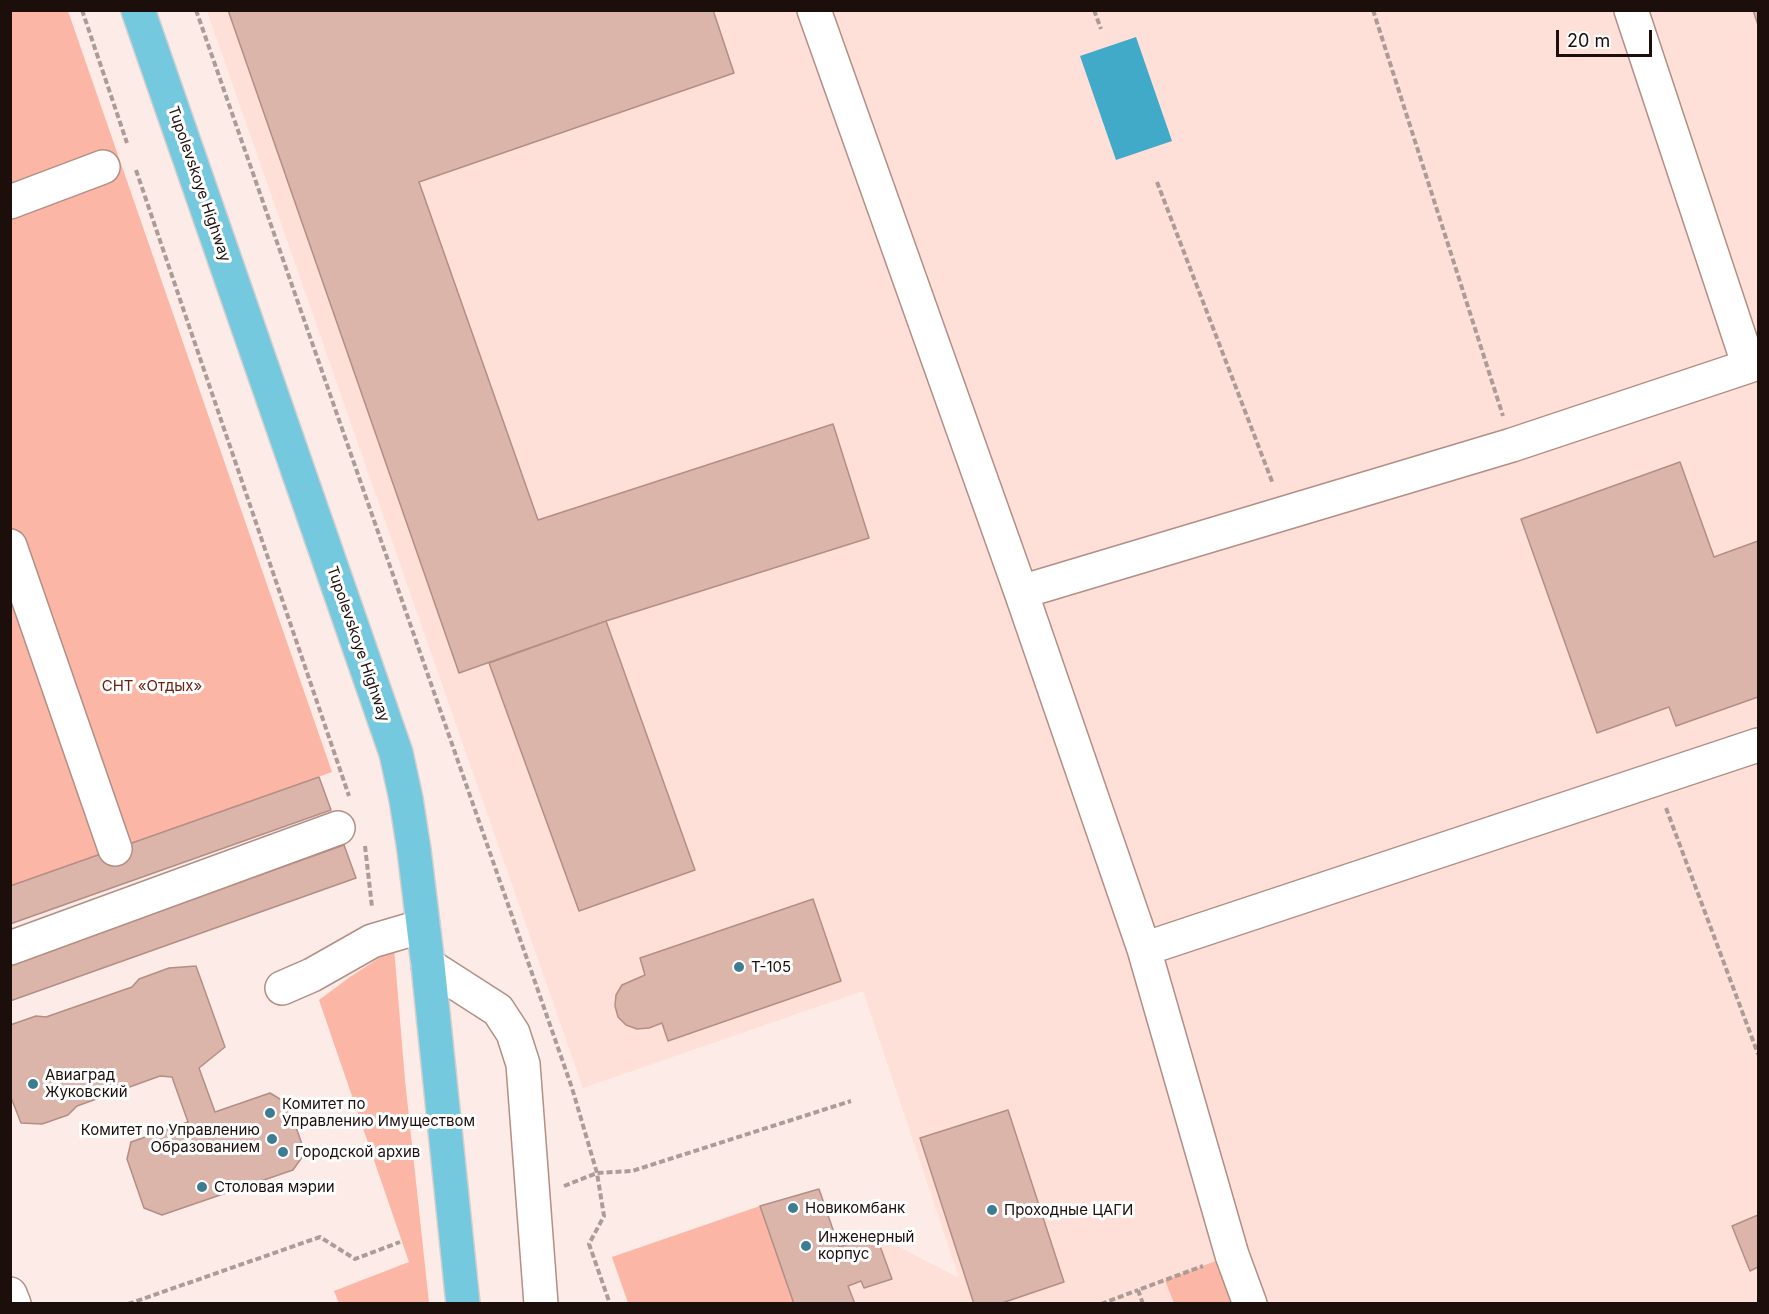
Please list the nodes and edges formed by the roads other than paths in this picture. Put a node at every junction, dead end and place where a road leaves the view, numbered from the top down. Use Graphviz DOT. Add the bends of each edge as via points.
graph roads {
  1 [pos="138,10"];
  2 [pos="814,10"];
  3 [pos="1631,10"];
  4 [pos="103,167"];
  5 [pos="10,202"];
  6 [pos="10,546"];
  7 [pos="1021,592"];
  8 [pos="1758,745"];
  9 [pos="352,825"];
  10 [pos="115,849"];
  11 [pos="423,926"];
  12 [pos="10,948"];
  13 [pos="1144,949"];
  14 [pos="428,965"];
  15 [pos="282,988"];
  16 [pos="10,1294"];
  17 [pos="14,1304"];
  18 [pos="463,1304"];
  19 [pos="541,1304"];
  20 [pos="1250,1304"];
  1 -- 11 [label="main road, Tupolevskoye Highway" via="396,753"];
  2 -- 7 [label="street"];
  3 -- 7 [label="street" via="1749,366 1512,445"];
  4 -- 5 [label="street"];
  6 -- 10 [label="street"];
  7 -- 13 [label="street"];
  8 -- 13 [label="street"];
  9 -- 12 [label="street"];
  11 -- 14 [label="main road, Tupolevskoye Highway"];
  11 -- 15 [label="street" via="372,941"];
  13 -- 20 [label="street" via="1232,1255"];
  14 -- 18 [label="main road, Tupolevskoye Highway"];
  14 -- 19 [label="street" via="498,1010 513,1033 523,1064"];
  16 -- 17 [label="street"];
}
